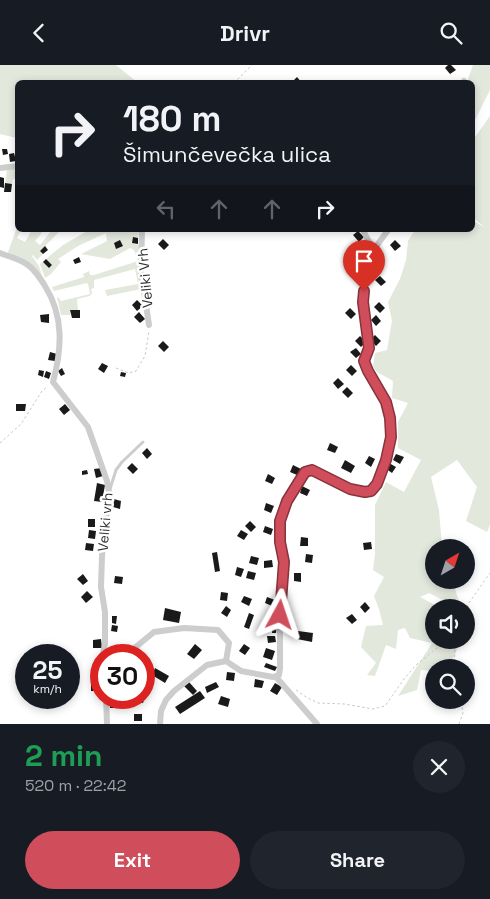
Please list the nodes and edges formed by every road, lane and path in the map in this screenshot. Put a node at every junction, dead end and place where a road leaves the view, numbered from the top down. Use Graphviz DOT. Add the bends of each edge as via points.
graph roads {
  1 [pos="252,65"];
  2 [pos="237,80"];
  3 [pos="15,166"];
  4 [pos="0,168"];
  5 [pos="142,232"];
  6 [pos="364,232"];
  7 [pos="387,232"];
  8 [pos="375,248"];
  9 [pos="0,253"];
  10 [pos="149,325"];
  11 [pos="116,369"];
  12 [pos="54,383"];
  13 [pos="143,442"];
  14 [pos="0,443"];
  15 [pos="109,492"];
  16 [pos="490,573"];
  17 [pos="472,599"];
  18 [pos="105,644"];
  19 [pos="139,644"];
  20 [pos="436,649"];
  21 [pos="226,661"];
  22 [pos="276,677"];
  23 [pos="292,687"];
  24 [pos="106,709"];
  25 [pos="462,709"];
  26 [pos="107,724"];
  27 [pos="160,724"];
  28 [pos="317,724"];
  29 [pos="459,724"];
  1 -- 2 [label="path"];
  3 -- 4 [label="street"];
  5 -- 10 [label="street, Veliki Vrh" via="142,272"];
  6 -- 8 [label="street"];
  7 -- 8 [label="street"];
  8 -- 22 [label="street" via="363,302 369,348 364,361 386,402 391,437 377,484 371,491 350,489 312,470 305,472 287,501 280,521 284,562 280,669"];
  9 -- 12 [label="street" via="22,261 35,271 56,305 60,345"];
  10 -- 11 [label="path" via="145,356 138,369 134,373"];
  12 -- 14 [label="path" via="42,391 21,424"];
  12 -- 15 [label="street, Veliki vrh" via="88,427"];
  13 -- 15 [label="lane" via="116,470"];
  15 -- 18 [label="street, Veliki vrh" via="101,571"];
  16 -- 17 [label="path"];
  19 -- 21 [label="street" via="154,632 184,628 218,631 229,643"];
  20 -- 23 [label="path" via="416,665 385,706 373,709 318,703"];
  21 -- 22 [label="street" via="241,671"];
  21 -- 27 [label="street" via="206,665 174,691 161,711"];
  22 -- 28 [label="street"];
  24 -- 26 [label="street"];
  25 -- 29 [label="path"];
}
